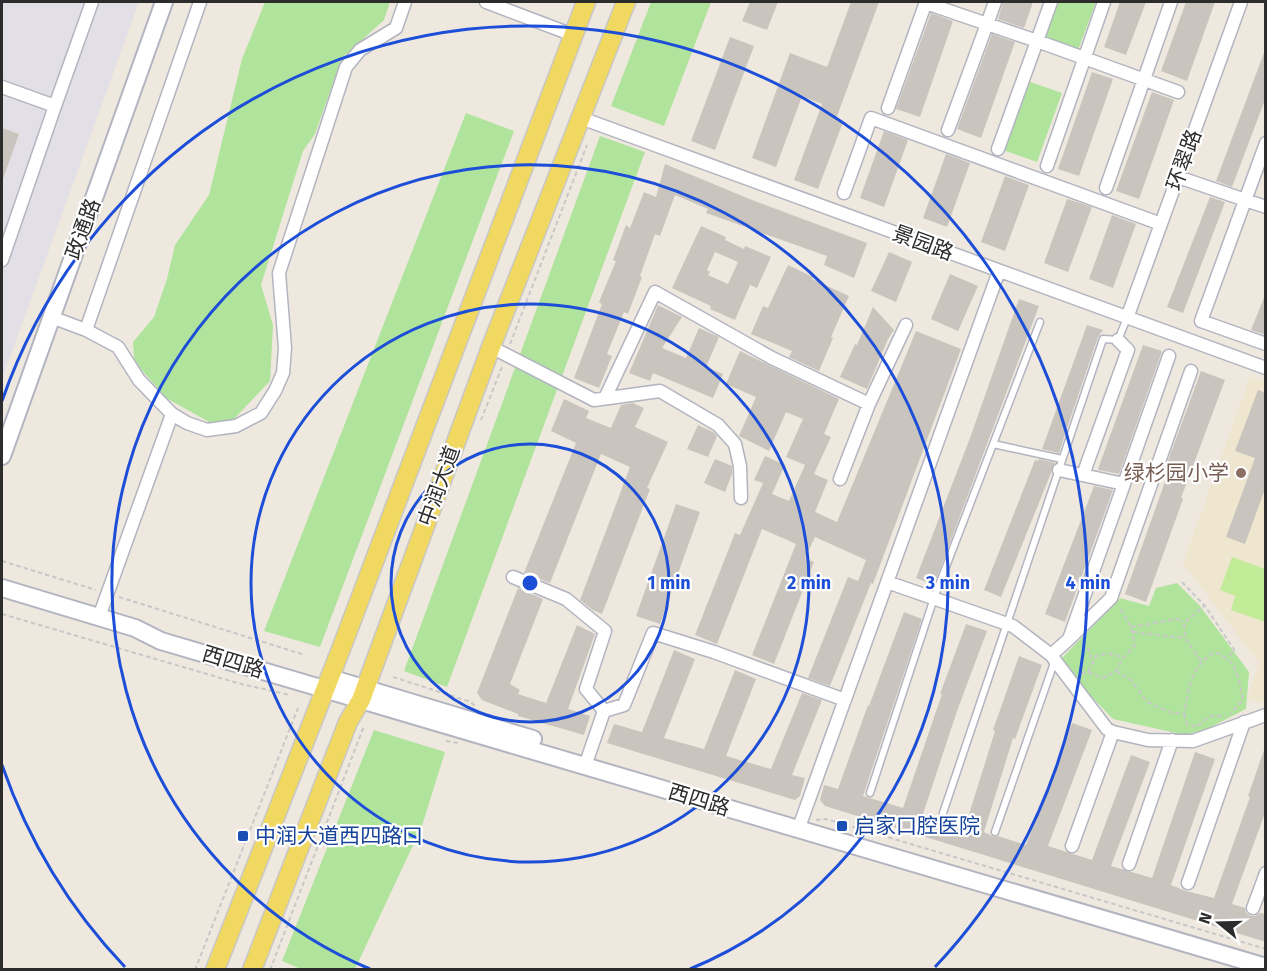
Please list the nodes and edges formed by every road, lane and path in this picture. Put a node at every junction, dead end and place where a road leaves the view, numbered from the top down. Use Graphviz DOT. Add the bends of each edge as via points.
graph roads {
  1 [pos="92,2"];
  2 [pos="164,2"];
  3 [pos="200,2"];
  4 [pos="405,2"];
  5 [pos="486,2"];
  6 [pos="586,2"];
  7 [pos="626,2"];
  8 [pos="926,2"];
  9 [pos="995,2"];
  10 [pos="1051,2"];
  11 [pos="1104,2"];
  12 [pos="1171,2"];
  13 [pos="1241,2"];
  14 [pos="987,24"];
  15 [pos="573,35"];
  16 [pos="1037,41"];
  17 [pos="1084,58"];
  18 [pos="1144,80"];
  19 [pos="2,87"];
  20 [pos="1178,92"];
  21 [pos="56,106"];
  22 [pos="888,108"];
  23 [pos="581,118"];
  24 [pos="948,130"];
  25 [pos="1266,143"];
  26 [pos="587,145"];
  27 [pos="998,149"];
  28 [pos="1047,166"];
  29 [pos="1178,177"];
  30 [pos="1106,188"];
  31 [pos="844,193"];
  32 [pos="1244,200"];
  33 [pos="1266,207"];
  34 [pos="1161,224"];
  35 [pos="2,260"];
  36 [pos="999,271"];
  37 [pos="51,317"];
  38 [pos="1127,318"];
  39 [pos="1040,322"];
  40 [pos="906,325"];
  41 [pos="86,330"];
  42 [pos="1118,340"];
  43 [pos="1266,344"];
  44 [pos="498,351"];
  45 [pos="1169,356"];
  46 [pos="1266,368"];
  47 [pos="1191,371"];
  48 [pos="606,398"];
  49 [pos="869,404"];
  50 [pos="172,414"];
  51 [pos="481,421"];
  52 [pos="993,444"];
  53 [pos="2,456"];
  54 [pos="1060,464"];
  55 [pos="1083,475"];
  56 [pos="840,479"];
  57 [pos="1124,484"];
  58 [pos="741,498"];
  59 [pos="2,561"];
  60 [pos="513,577"];
  61 [pos="887,582"];
  62 [pos="1182,582"];
  63 [pos="2,588"];
  64 [pos="107,593"];
  65 [pos="934,598"];
  66 [pos="1111,598"];
  67 [pos="1205,606"];
  68 [pos="2,614"];
  69 [pos="99,617"];
  70 [pos="1184,623"];
  71 [pos="1006,624"];
  72 [pos="1131,627"];
  73 [pos="1133,632"];
  74 [pos="1072,636"];
  75 [pos="1185,638"];
  76 [pos="305,654"];
  77 [pos="1227,656"];
  78 [pos="1053,657"];
  79 [pos="1123,658"];
  80 [pos="1201,661"];
  81 [pos="1092,663"];
  82 [pos="1116,671"];
  83 [pos="1088,672"];
  84 [pos="393,677"];
  85 [pos="1069,678"];
  86 [pos="327,683"];
  87 [pos="363,694"];
  88 [pos="290,695"];
  89 [pos="845,700"];
  90 [pos="298,708"];
  91 [pos="477,708"];
  92 [pos="604,711"];
  93 [pos="1184,714"];
  94 [pos="1266,715"];
  95 [pos="1244,722"];
  96 [pos="363,726"];
  97 [pos="1113,732"];
  98 [pos="1172,740"];
  99 [pos="587,761"];
  100 [pos="870,793"];
  101 [pos="943,813"];
  102 [pos="800,825"];
  103 [pos="994,832"];
  104 [pos="1071,846"];
  105 [pos="1129,864"];
  106 [pos="1266,873"];
  107 [pos="1188,883"];
  108 [pos="1253,908"];
  109 [pos="1266,949"];
  110 [pos="1266,958"];
  111 [pos="1266,967"];
  112 [pos="195,969"];
  113 [pos="215,969"];
  114 [pos="252,969"];
  115 [pos="270,969"];
  1 -- 21 [label="street"];
  2 -- 37 [label="street, 政通路"];
  3 -- 41 [label="street"];
  4 -- 50 [label="street" via="396,27 360,51 346,68 279,273 285,348 283,373 275,391 261,413 236,426 207,430"];
  5 -- 15 [label="street"];
  6 -- 15 [label="main road, 中润大道"];
  7 -- 23 [label="main road, 中润大道"];
  8 -- 14 [label="street"];
  8 -- 22 [label="street"];
  9 -- 14 [label="street"];
  10 -- 16 [label="street"];
  11 -- 17 [label="street"];
  12 -- 18 [label="street"];
  13 -- 29 [label="street, 环翠路"];
  14 -- 16 [label="street"];
  14 -- 24 [label="street"];
  15 -- 86 [label="main road, 中润大道"];
  16 -- 17 [label="street"];
  16 -- 27 [label="street"];
  17 -- 18 [label="street"];
  17 -- 28 [label="street"];
  18 -- 20 [label="street"];
  18 -- 30 [label="street"];
  19 -- 21 [label="street"];
  21 -- 35 [label="street"];
  23 -- 36 [label="street, 景园路"];
  23 -- 44 [label="main road, 中润大道"];
  25 -- 32 [label="street"];
  26 -- 44 [label="path"];
  29 -- 32 [label="street"];
  29 -- 34 [label="street, 环翠路"];
  31 -- 34 [label="street" via="871,118"];
  32 -- 33 [label="street"];
  32 -- 43 [label="street" via="1201,321"];
  34 -- 38 [label="street, 环翠路"];
  36 -- 38 [label="street, 景园路"];
  36 -- 61 [label="street"];
  37 -- 41 [label="street"];
  37 -- 53 [label="street, 政通路"];
  38 -- 42 [label="lane"];
  38 -- 46 [label="street, 景园路"];
  39 -- 52 [label="lane"];
  40 -- 49 [label="street"];
  41 -- 50 [label="street" via="118,347 139,380"];
  42 -- 54 [label="lane" via="1103,339"];
  42 -- 55 [label="street" via="1128,350"];
  44 -- 48 [label="street" via="594,400"];
  44 -- 51 [label="path"];
  44 -- 87 [label="main road, 中润大道"];
  45 -- 57 [label="street"];
  47 -- 66 [label="street"];
  48 -- 49 [label="street" via="655,292 772,358"];
  48 -- 58 [label="street" via="660,391 718,425 735,444"];
  49 -- 56 [label="street"];
  50 -- 64 [label="street"];
  52 -- 54 [label="lane"];
  52 -- 65 [label="lane"];
  54 -- 55 [label="street"];
  54 -- 71 [label="lane"];
  55 -- 57 [label="street"];
  57 -- 74 [label="street"];
  59 -- 64 [label="path"];
  60 -- 92 [label="street" via="566,599 605,631 586,689"];
  61 -- 65 [label="street"];
  61 -- 89 [label="street"];
  62 -- 67 [label="path"];
  63 -- 69 [label="street, 西四路"];
  64 -- 69 [label="street"];
  64 -- 76 [label="path"];
  65 -- 71 [label="street"];
  65 -- 100 [label="lane"];
  66 -- 72 [label="path" via="1123,610"];
  66 -- 74 [label="street"];
  67 -- 70 [label="path"];
  67 -- 77 [label="path" via="1235,651"];
  68 -- 88 [label="path"];
  69 -- 86 [label="street, 西四路" via="135,628 162,630"];
  70 -- 72 [label="path" via="1179,619"];
  70 -- 75 [label="path"];
  71 -- 78 [label="street"];
  71 -- 101 [label="lane"];
  72 -- 73 [label="path"];
  73 -- 75 [label="path"];
  73 -- 79 [label="path" via="1135,645"];
  74 -- 78 [label="street"];
  74 -- 81 [label="path" via="1089,650"];
  75 -- 80 [label="path"];
  77 -- 80 [label="path" via="1214,652"];
  77 -- 93 [label="path" via="1237,672 1243,700 1229,715 1209,716 1197,727 1187,724"];
  78 -- 85 [label="street"];
  78 -- 103 [label="lane"];
  79 -- 81 [label="path" via="1106,653 1096,656"];
  79 -- 82 [label="path"];
  80 -- 93 [label="path" via="1193,675"];
  81 -- 83 [label="path"];
  82 -- 83 [label="path" via="1103,678"];
  82 -- 93 [label="path" via="1130,678 1147,702"];
  83 -- 85 [label="path"];
  84 -- 91 [label="path" via="471,702"];
  85 -- 97 [label="street"];
  86 -- 87 [label="street, 西四路"];
  86 -- 113 [label="main road, 中润大道"];
  87 -- 99 [label="street, 西四路"];
  87 -- 114 [label="main road, 中润大道" via="348,722"];
  89 -- 92 [label="street" via="653,633 624,705"];
  89 -- 102 [label="street"];
  90 -- 112 [label="path"];
  92 -- 99 [label="street"];
  94 -- 95 [label="street"];
  95 -- 98 [label="street" via="1193,741"];
  95 -- 107 [label="street"];
  96 -- 115 [label="path"];
  97 -- 98 [label="street" via="1148,740"];
  97 -- 104 [label="street"];
  98 -- 105 [label="street"];
  99 -- 102 [label="street, 西四路"];
  102 -- 109 [label="path" via="826,819"];
  102 -- 110 [label="street, 西四路"];
  102 -- 111 [label="street, 西四路"];
  106 -- 108 [label="street"];
}
